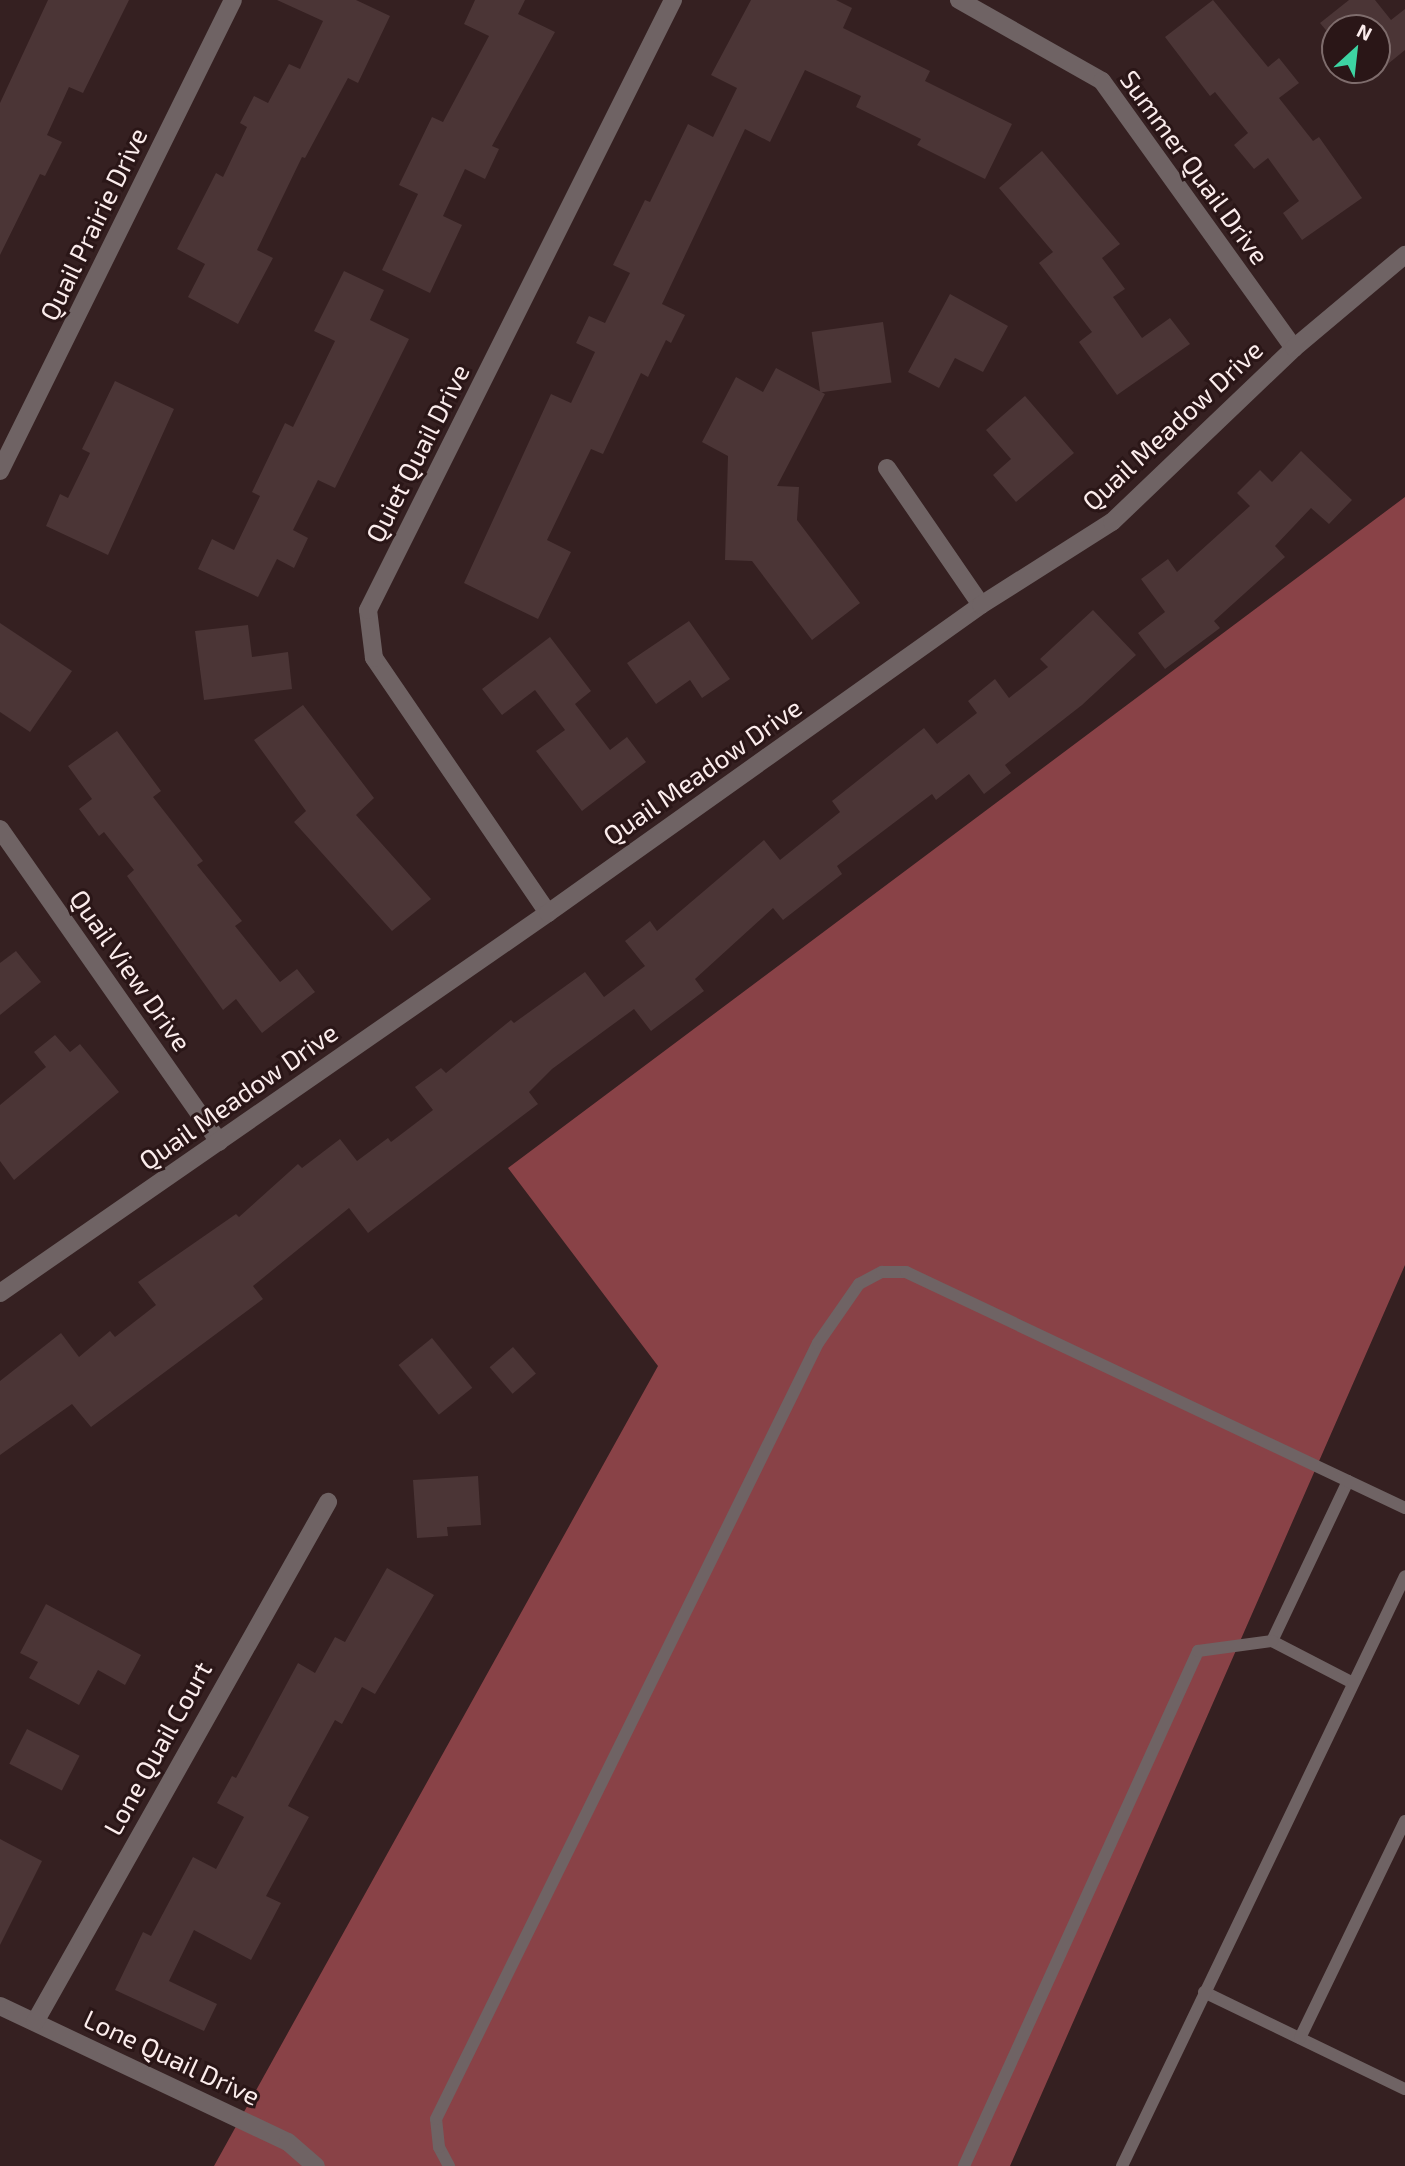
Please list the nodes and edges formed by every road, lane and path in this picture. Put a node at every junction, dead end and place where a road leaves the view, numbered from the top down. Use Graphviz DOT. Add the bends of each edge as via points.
graph roads {
  1 [pos="233,0"];
  2 [pos="673,0"];
  3 [pos="959,0"];
  4 [pos="1405,255"];
  5 [pos="1294,348"];
  6 [pos="887,468"];
  7 [pos="0,471"];
  8 [pos="981,605"];
  9 [pos="0,829"];
  10 [pos="548,913"];
  11 [pos="219,1142"];
  12 [pos="0,1293"];
  13 [pos="1348,1481"];
  14 [pos="328,1502"];
  15 [pos="1405,1508"];
  16 [pos="1405,1576"];
  17 [pos="1272,1641"];
  18 [pos="1353,1683"];
  19 [pos="1405,1821"];
  20 [pos="1204,1992"];
  21 [pos="0,2006"];
  22 [pos="36,2022"];
  23 [pos="1300,2038"];
  24 [pos="1405,2089"];
  25 [pos="316,2166"];
  26 [pos="449,2166"];
  27 [pos="964,2166"];
  28 [pos="1122,2166"];
  1 -- 7 [label="street, Quail Prairie Drive"];
  2 -- 10 [label="street, Quiet Quail Drive" via="368,610 374,657"];
  3 -- 5 [label="street, Summer Quail Drive" via="1102,81"];
  4 -- 5 [label="street, Quail Meadow Drive"];
  5 -- 8 [label="street, Quail Meadow Drive" via="1112,522"];
  6 -- 8 [label="street"];
  8 -- 10 [label="street, Quail Meadow Drive"];
  9 -- 11 [label="street, Quail View Drive"];
  10 -- 11 [label="street, Quail Meadow Drive"];
  11 -- 12 [label="street, Quail Meadow Drive"];
  13 -- 15 [label="lane"];
  13 -- 17 [label="lane"];
  13 -- 26 [label="lane" via="906,1272 882,1272 859,1284 811,1355 436,2119 439,2147"];
  14 -- 22 [label="street, Lone Quail Court"];
  16 -- 18 [label="lane"];
  17 -- 18 [label="lane"];
  17 -- 27 [label="lane" via="1198,1651"];
  18 -- 20 [label="lane"];
  19 -- 23 [label="lane"];
  20 -- 23 [label="lane"];
  20 -- 28 [label="lane"];
  21 -- 22 [label="street, Lone Quail Drive"];
  22 -- 25 [label="street, Lone Quail Drive" via="288,2141"];
  23 -- 24 [label="lane"];
}
